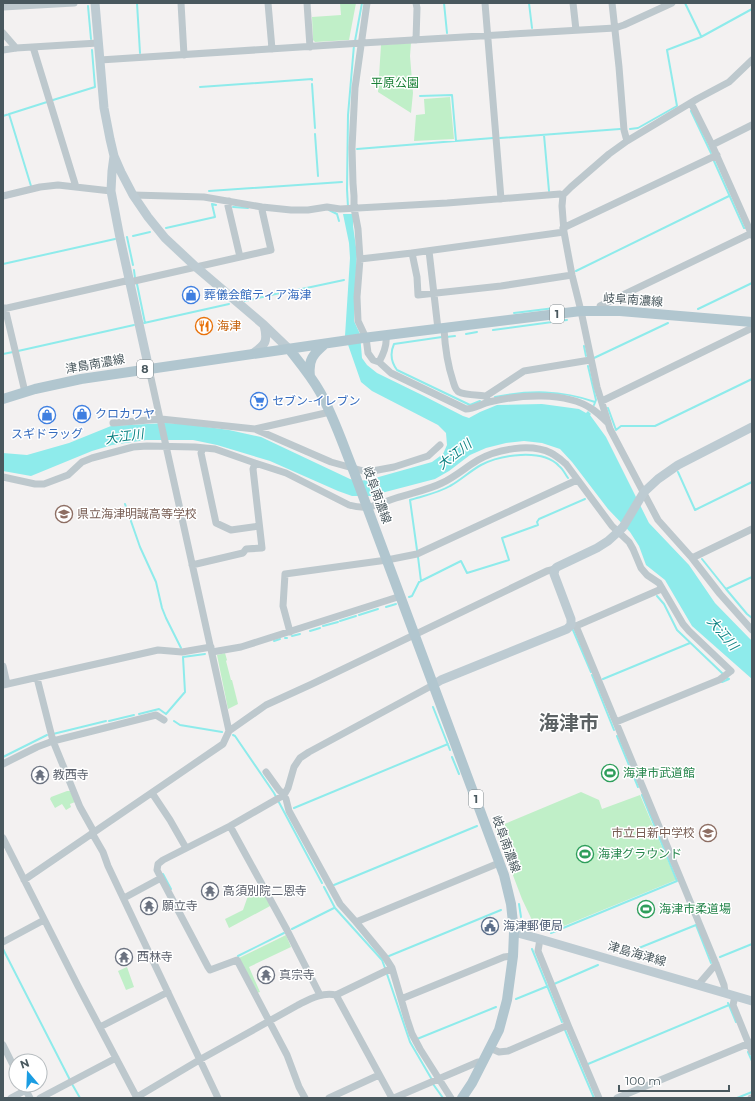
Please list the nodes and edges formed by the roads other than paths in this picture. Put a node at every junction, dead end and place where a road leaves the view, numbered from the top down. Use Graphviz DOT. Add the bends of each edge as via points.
graph roads {
  1 [pos="74,3"];
  2 [pos="95,3"];
  3 [pos="181,3"];
  4 [pos="268,3"];
  5 [pos="307,3"];
  6 [pos="367,3"];
  7 [pos="416,3"];
  8 [pos="484,3"];
  9 [pos="573,3"];
  10 [pos="612,3"];
  11 [pos="672,3"];
  12 [pos="3,7"];
  13 [pos="615,28"];
  14 [pos="576,30"];
  15 [pos="3,33"];
  16 [pos="487,36"];
  17 [pos="416,40"];
  18 [pos="98,43"];
  19 [pos="356,44"];
  20 [pos="33,47"];
  21 [pos="310,47"];
  22 [pos="16,48"];
  23 [pos="272,49"];
  24 [pos="3,50"];
  25 [pos="184,55"];
  26 [pos="100,60"];
  27 [pos="752,60"];
  28 [pos="691,103"];
  29 [pos="752,126"];
  30 [pos="627,141"];
  31 [pos="712,145"];
  32 [pos="717,155"];
  33 [pos="114,156"];
  34 [pos="76,187"];
  35 [pos="111,191"];
  36 [pos="133,195"];
  37 [pos="563,195"];
  38 [pos="3,196"];
  39 [pos="501,199"];
  40 [pos="228,201"];
  41 [pos="262,206"];
  42 [pos="354,208"];
  43 [pos="563,230"];
  44 [pos="752,234"];
  45 [pos="429,251"];
  46 [pos="412,253"];
  47 [pos="240,257"];
  48 [pos="360,259"];
  49 [pos="196,267"];
  50 [pos="572,275"];
  51 [pos="130,281"];
  52 [pos="434,293"];
  53 [pos="4,308"];
  54 [pos="600,310"];
  55 [pos="581,311"];
  56 [pos="752,322"];
  57 [pos="264,325"];
  58 [pos="752,328"];
  59 [pos="441,329"];
  60 [pos="386,336"];
  61 [pos="364,338"];
  62 [pos="325,344"];
  63 [pos="289,349"];
  64 [pos="252,354"];
  65 [pos="590,360"];
  66 [pos="379,362"];
  67 [pos="149,369"];
  68 [pos="310,376"];
  69 [pos="25,392"];
  70 [pos="3,399"];
  71 [pos="487,399"];
  72 [pos="602,402"];
  73 [pos="330,412"];
  74 [pos="161,420"];
  75 [pos="113,423"];
  76 [pos="608,423"];
  77 [pos="752,427"];
  78 [pos="255,429"];
  79 [pos="166,445"];
  80 [pos="440,445"];
  81 [pos="204,448"];
  82 [pos="255,463"];
  83 [pos="354,470"];
  84 [pos="3,477"];
  85 [pos="577,480"];
  86 [pos="642,495"];
  87 [pos="367,505"];
  88 [pos="259,526"];
  89 [pos="752,529"];
  90 [pos="620,530"];
  91 [pos="692,558"];
  92 [pos="387,560"];
  93 [pos="192,565"];
  94 [pos="555,569"];
  95 [pos="662,588"];
  96 [pos="401,596"];
  97 [pos="573,625"];
  98 [pos="751,627"];
  99 [pos="290,632"];
  100 [pos="415,635"];
  101 [pos="211,650"];
  102 [pos="3,666"];
  103 [pos="37,678"];
  104 [pos="5,685"];
  105 [pos="433,685"];
  106 [pos="164,720"];
  107 [pos="616,722"];
  108 [pos="229,731"];
  109 [pos="53,741"];
  110 [pos="3,764"];
  111 [pos="266,772"];
  112 [pos="152,793"];
  113 [pos="280,798"];
  114 [pos="230,826"];
  115 [pos="93,833"];
  116 [pos="3,838"];
  117 [pos="186,848"];
  118 [pos="499,863"];
  119 [pos="161,878"];
  120 [pos="24,880"];
  121 [pos="124,898"];
  122 [pos="44,920"];
  123 [pos="356,922"];
  124 [pos="514,932"];
  125 [pos="540,939"];
  126 [pos="3,942"];
  127 [pos="513,956"];
  128 [pos="716,964"];
  129 [pos="392,968"];
  130 [pos="698,984"];
  131 [pos="168,992"];
  132 [pos="725,992"];
  133 [pos="320,995"];
  134 [pos="336,995"];
  135 [pos="735,996"];
  136 [pos="401,999"];
  137 [pos="752,1000"];
  138 [pos="269,1020"];
  139 [pos="568,1024"];
  140 [pos="100,1028"];
  141 [pos="750,1043"];
  142 [pos="3,1045"];
  143 [pos="490,1048"];
  144 [pos="752,1052"];
  145 [pos="8,1055"];
  146 [pos="116,1058"];
  147 [pos="200,1059"];
  148 [pos="483,1062"];
  149 [pos="379,1075"];
  150 [pos="438,1079"];
  151 [pos="40,1098"];
  152 [pos="137,1098"];
  153 [pos="218,1098"];
  154 [pos="305,1098"];
  155 [pos="329,1098"];
  156 [pos="393,1098"];
  157 [pos="451,1098"];
  158 [pos="462,1098"];
  159 [pos="599,1098"];
  160 [pos="617,1098"];
  1 -- 12 [label="street"];
  2 -- 18 [label="street"];
  3 -- 25 [label="street"];
  4 -- 23 [label="street"];
  5 -- 21 [label="street"];
  6 -- 19 [label="street"];
  7 -- 17 [label="street"];
  8 -- 16 [label="street"];
  9 -- 14 [label="street"];
  10 -- 13 [label="street"];
  11 -- 13 [label="street"];
  13 -- 14 [label="street"];
  13 -- 30 [label="street"];
  14 -- 16 [label="street"];
  15 -- 22 [label="street"];
  16 -- 17 [label="street"];
  16 -- 39 [label="street"];
  17 -- 19 [label="street"];
  18 -- 20 [label="street"];
  18 -- 26 [label="street"];
  19 -- 21 [label="street"];
  19 -- 42 [label="street" via="352,148"];
  20 -- 22 [label="street"];
  20 -- 34 [label="street"];
  21 -- 23 [label="street"];
  22 -- 24 [label="street"];
  23 -- 25 [label="street"];
  25 -- 26 [label="street"];
  26 -- 33 [label="street" via="104,108"];
  27 -- 28 [label="street" via="730,82"];
  28 -- 30 [label="street"];
  28 -- 31 [label="street"];
  29 -- 31 [label="street"];
  30 -- 37 [label="street"];
  31 -- 32 [label="street"];
  32 -- 43 [label="street"];
  32 -- 44 [label="street"];
  33 -- 35 [label="street"];
  33 -- 36 [label="street"];
  34 -- 35 [label="street"];
  34 -- 38 [label="street" via="40,187"];
  35 -- 51 [label="street"];
  36 -- 40 [label="street" via="204,197"];
  36 -- 49 [label="street" via="166,238"];
  37 -- 39 [label="street"];
  37 -- 43 [label="street"];
  39 -- 42 [label="street"];
  40 -- 41 [label="street"];
  40 -- 47 [label="street"];
  41 -- 42 [label="street" via="291,210"];
  41 -- 47 [label="street" via="271,250"];
  42 -- 48 [label="street"];
  43 -- 45 [label="street"];
  43 -- 50 [label="street"];
  44 -- 54 [label="street" via="600,306"];
  45 -- 46 [label="street"];
  45 -- 52 [label="street"];
  46 -- 48 [label="street"];
  46 -- 52 [label="street" via="418,277 418,295"];
  47 -- 49 [label="street"];
  48 -- 61 [label="street" via="358,321"];
  49 -- 51 [label="street"];
  49 -- 57 [label="street"];
  50 -- 52 [label="street"];
  50 -- 55 [label="street"];
  51 -- 53 [label="street"];
  51 -- 67 [label="street"];
  52 -- 59 [label="street"];
  53 -- 69 [label="street"];
  54 -- 55 [label="main road, 岐阜南濃線 / 1"];
  54 -- 56 [label="main road, 岐阜南濃線 / 1"];
  55 -- 59 [label="main road, 岐阜南濃線 / 1"];
  55 -- 65 [label="street"];
  57 -- 63 [label="street"];
  57 -- 64 [label="street" via="265,343"];
  58 -- 72 [label="street"];
  59 -- 60 [label="main road, 岐阜南濃線 / 1"];
  59 -- 71 [label="street" via="449,369 458,392"];
  60 -- 61 [label="main road, 岐阜南濃線 / 1"];
  60 -- 66 [label="street" via="383,355"];
  61 -- 62 [label="main road, 岐阜南濃線 / 1"];
  61 -- 66 [label="street" via="368,353 373,360"];
  62 -- 63 [label="main road, 岐阜南濃線 / 1"];
  62 -- 68 [label="main road" via="310,362"];
  63 -- 64 [label="main road, 津島南濃線 / 8"];
  63 -- 68 [label="main road, 岐阜南濃線 / 1"];
  64 -- 67 [label="main road, 津島南濃線 / 8"];
  65 -- 71 [label="street" via="524,371"];
  65 -- 72 [label="street"];
  66 -- 71 [label="street" via="391,373 466,409 471,409"];
  67 -- 69 [label="main road, 津島南濃線 / 8" via="81,379"];
  67 -- 74 [label="street"];
  68 -- 73 [label="main road, 岐阜南濃線 / 1"];
  69 -- 70 [label="main road, 津島南濃線 / 8"];
  71 -- 76 [label="street" via="563,398 592,409"];
  72 -- 76 [label="street"];
  73 -- 78 [label="street"];
  73 -- 83 [label="main road, 岐阜南濃線 / 1"];
  74 -- 75 [label="street"];
  74 -- 78 [label="street"];
  74 -- 79 [label="street"];
  76 -- 86 [label="street"];
  77 -- 86 [label="street" via="678,465 658,479"];
  78 -- 83 [label="street"];
  79 -- 81 [label="street"];
  79 -- 84 [label="street" via="133,447 92,458 82,462 68,475 44,484"];
  79 -- 93 [label="street"];
  80 -- 83 [label="street" via="428,456 394,467 367,472"];
  81 -- 82 [label="street"];
  81 -- 88 [label="street" via="201,453 216,523 231,530"];
  82 -- 87 [label="street" via="286,474 349,505 360,508"];
  82 -- 88 [label="street" via="253,469"];
  83 -- 87 [label="main road, 岐阜南濃線 / 1"];
  85 -- 87 [label="street" via="566,464 550,453 538,449 503,450 477,460 441,484"];
  85 -- 90 [label="street"];
  85 -- 92 [label="street" via="417,554"];
  86 -- 90 [label="street"];
  86 -- 91 [label="street" via="658,520"];
  87 -- 92 [label="main road, 岐阜南濃線 / 1"];
  88 -- 93 [label="street" via="262,548 246,549 243,553"];
  89 -- 91 [label="street"];
  90 -- 94 [label="street" via="597,548"];
  90 -- 95 [label="street" via="634,549 641,568"];
  91 -- 98 [label="street" via="720,594"];
  92 -- 96 [label="main road, 岐阜南濃線 / 1"];
  92 -- 99 [label="street" via="285,574 283,606"];
  93 -- 101 [label="street"];
  94 -- 97 [label="street" via="554,574"];
  94 -- 100 [label="street"];
  95 -- 97 [label="street"];
  95 -- 107 [label="street" via="683,624 731,671 719,680"];
  96 -- 99 [label="street"];
  96 -- 100 [label="main road, 岐阜南濃線 / 1"];
  97 -- 105 [label="street"];
  97 -- 107 [label="street"];
  99 -- 101 [label="street" via="241,647"];
  100 -- 105 [label="main road, 岐阜南濃線 / 1"];
  100 -- 108 [label="street" via="266,705"];
  101 -- 103 [label="street" via="158,650"];
  101 -- 108 [label="street"];
  102 -- 104 [label="street"];
  103 -- 104 [label="street"];
  103 -- 109 [label="street"];
  105 -- 113 [label="street" via="300,758 294,767 288,788"];
  105 -- 118 [label="main road, 岐阜南濃線 / 1"];
  106 -- 109 [label="street" via="156,715"];
  107 -- 128 [label="street"];
  108 -- 112 [label="street" via="223,744"];
  109 -- 110 [label="street"];
  109 -- 115 [label="street"];
  111 -- 113 [label="street" via="279,790"];
  112 -- 115 [label="street"];
  112 -- 117 [label="street"];
  113 -- 114 [label="street"];
  113 -- 123 [label="street" via="340,904"];
  114 -- 117 [label="street"];
  114 -- 133 [label="street"];
  115 -- 120 [label="street"];
  115 -- 121 [label="street"];
  116 -- 120 [label="street"];
  117 -- 119 [label="street" via="158,864 157,870"];
  118 -- 123 [label="street"];
  118 -- 124 [label="main road, 岐阜南濃線 / 1" via="511,904"];
  119 -- 121 [label="street"];
  119 -- 138 [label="street" via="210,970 237,960"];
  120 -- 122 [label="street"];
  121 -- 131 [label="street"];
  122 -- 126 [label="street"];
  122 -- 140 [label="street"];
  123 -- 129 [label="street" via="386,957"];
  124 -- 125 [label="street, 津島海津線"];
  124 -- 127 [label="main road, 岐阜南濃線 / 1"];
  125 -- 130 [label="street, 津島海津線"];
  125 -- 139 [label="street" via="538,951"];
  127 -- 136 [label="street" via="504,957"];
  127 -- 143 [label="main road, 岐阜南濃線 / 1" via="507,1000 499,1030"];
  128 -- 130 [label="street"];
  128 -- 132 [label="street"];
  129 -- 134 [label="street"];
  129 -- 136 [label="street"];
  130 -- 132 [label="street, 津島海津線"];
  131 -- 140 [label="street"];
  131 -- 147 [label="street"];
  132 -- 135 [label="street, 津島海津線"];
  133 -- 134 [label="street"];
  133 -- 138 [label="street"];
  134 -- 149 [label="street"];
  135 -- 137 [label="street, 津島海津線"];
  135 -- 141 [label="street" via="733,1005"];
  136 -- 150 [label="street" via="412,1034"];
  138 -- 147 [label="street"];
  138 -- 154 [label="street"];
  139 -- 143 [label="street" via="508,1050 499,1052"];
  139 -- 159 [label="street"];
  140 -- 146 [label="street"];
  141 -- 144 [label="street"];
  141 -- 160 [label="street"];
  142 -- 145 [label="street"];
  143 -- 148 [label="main road, 岐阜南濃線 / 1"];
  146 -- 151 [label="street"];
  146 -- 152 [label="street"];
  147 -- 152 [label="street"];
  147 -- 153 [label="street"];
  148 -- 150 [label="street"];
  148 -- 158 [label="main road, 岐阜南濃線 / 1"];
  149 -- 155 [label="street"];
  149 -- 156 [label="street"];
  150 -- 156 [label="street"];
  150 -- 157 [label="street"];
}
